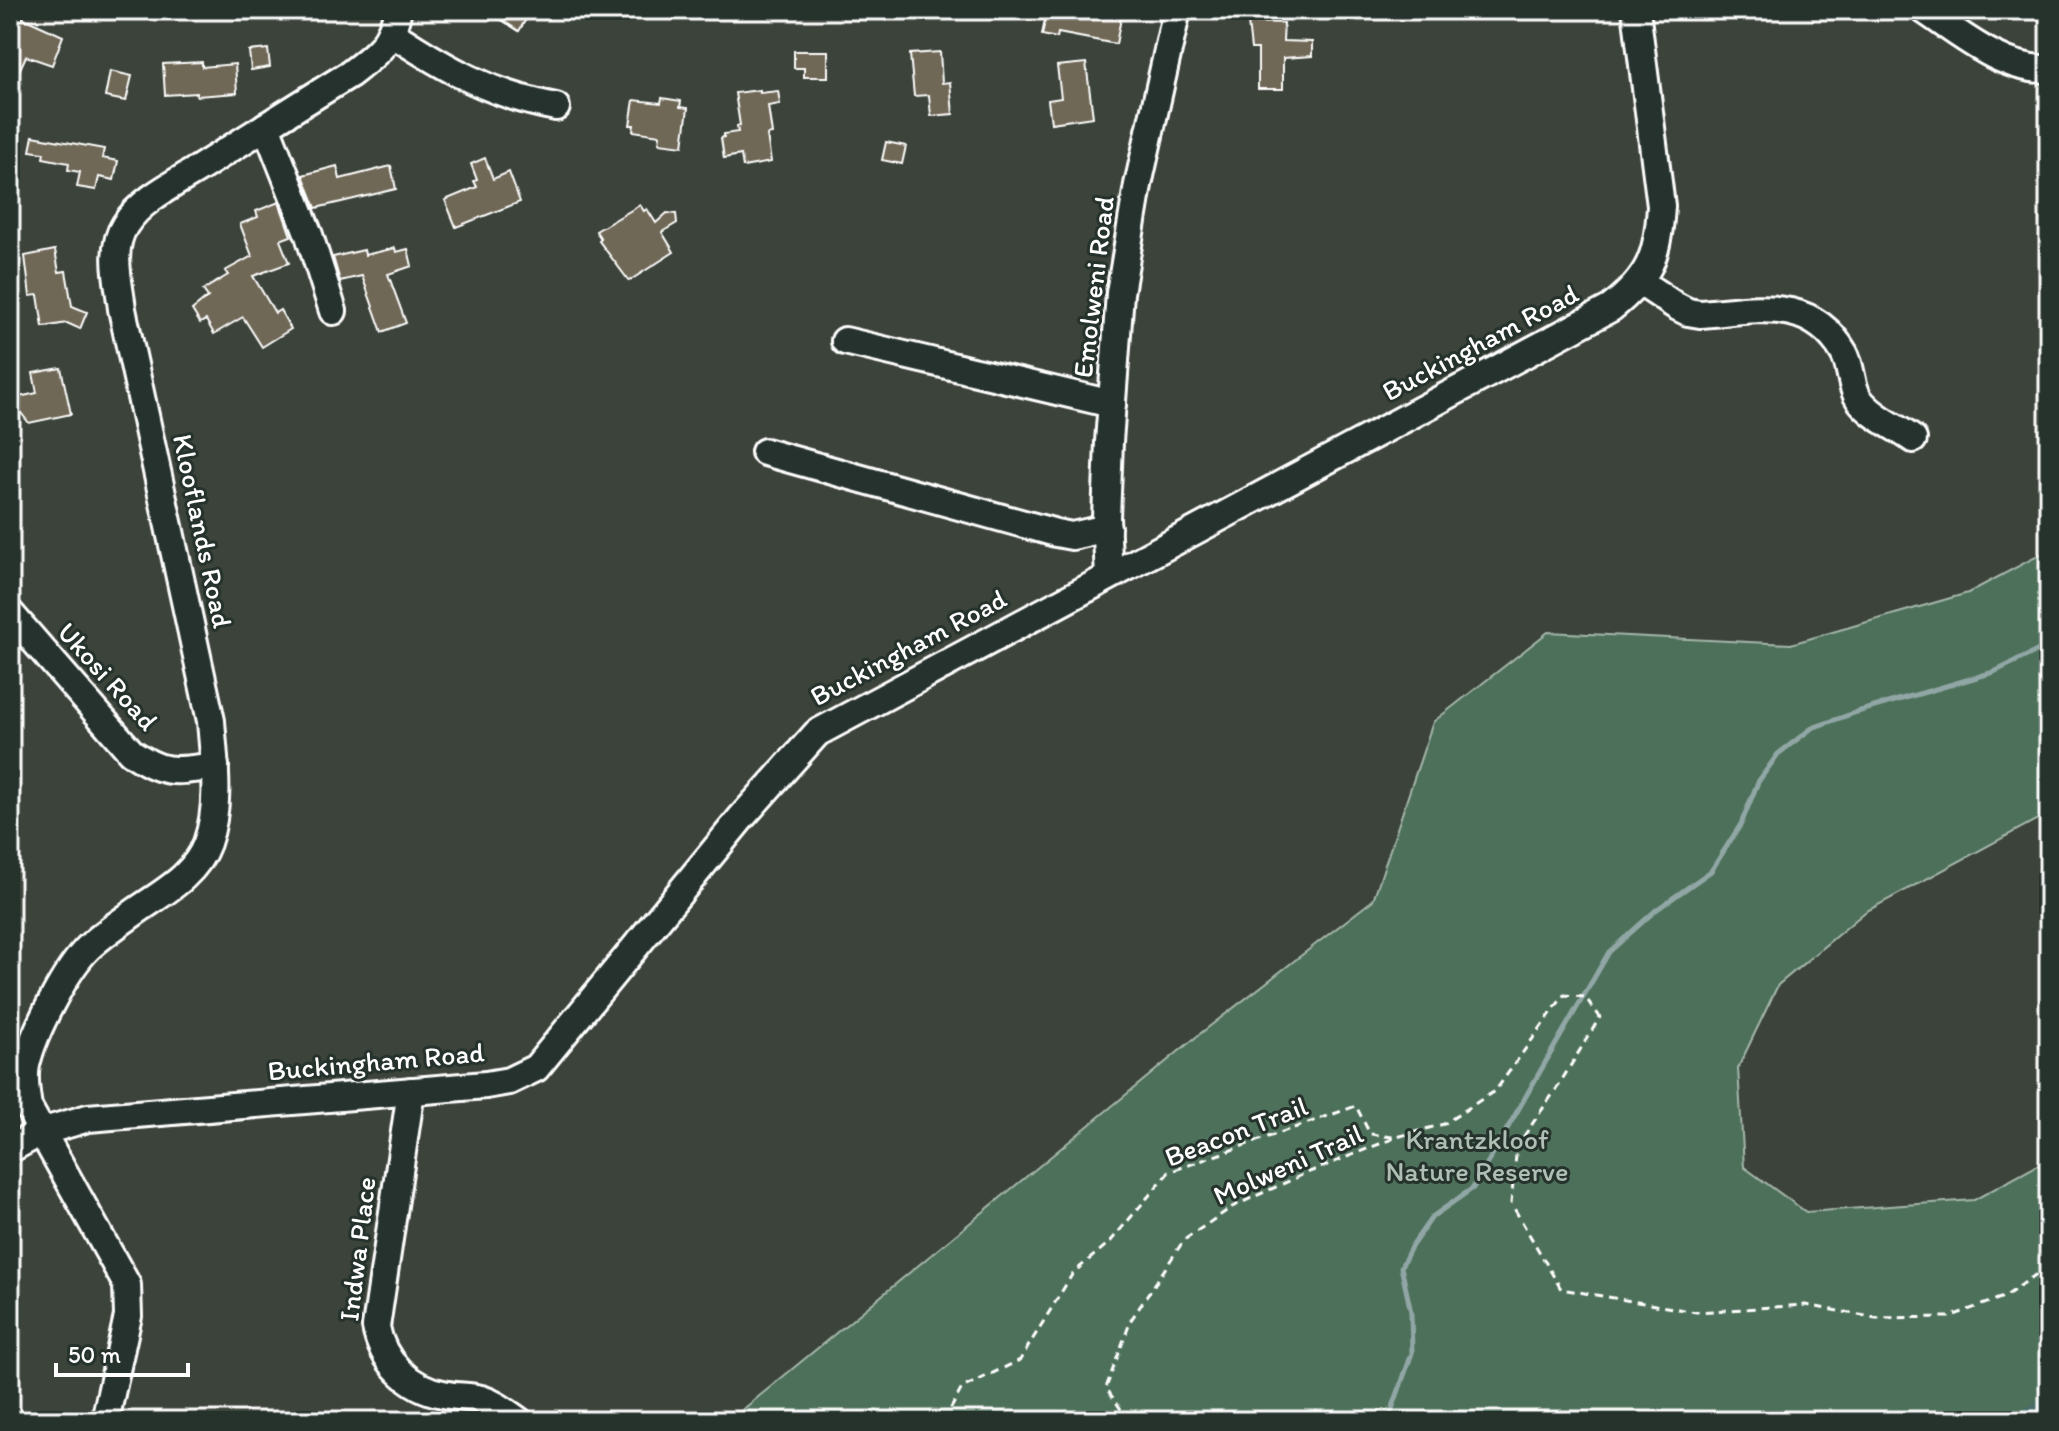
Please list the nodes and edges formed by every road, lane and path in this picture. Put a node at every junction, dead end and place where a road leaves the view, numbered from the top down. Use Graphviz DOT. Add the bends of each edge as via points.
graph roads {
  1 [pos="1177,10"];
  2 [pos="1636,10"];
  3 [pos="1928,11"];
  4 [pos="395,22"];
  5 [pos="2049,69"];
  6 [pos="556,107"];
  7 [pos="266,126"];
  8 [pos="1640,282"];
  9 [pos="333,311"];
  10 [pos="845,341"];
  11 [pos="1112,404"];
  12 [pos="1913,439"];
  13 [pos="765,452"];
  14 [pos="1107,528"];
  15 [pos="1109,576"];
  16 [pos="10,613"];
  17 [pos="215,766"];
  18 [pos="411,1091"];
  19 [pos="41,1132"];
  20 [pos="1397,1137"];
  21 [pos="10,1149"];
  22 [pos="2049,1265"];
  23 [pos="105,1421"];
  24 [pos="519,1421"];
  25 [pos="944,1421"];
  26 [pos="1121,1421"];
  1 -- 11 [label="street, Emolweni Road" via="1120,293"];
  2 -- 8 [label="street, Buckingham Road" via="1661,206 1653,260"];
  3 -- 5 [label="street" via="2003,59"];
  4 -- 6 [label="street" via="456,73 520,100"];
  4 -- 7 [label="street, Klooflands Road" via="375,54"];
  7 -- 9 [label="street"];
  7 -- 17 [label="street, Klooflands Road" via="136,211 124,225 115,260 211,721"];
  8 -- 12 [label="street" via="1688,312 1781,308 1812,320 1845,354 1857,397"];
  8 -- 15 [label="street, Buckingham Road" via="1611,308"];
  10 -- 11 [label="street"];
  11 -- 14 [label="street, Emolweni Road"];
  13 -- 14 [label="street" via="1056,533 1072,536"];
  14 -- 15 [label="street, Emolweni Road"];
  15 -- 18 [label="street, Buckingham Road" via="817,733 536,1068 497,1084"];
  16 -- 17 [label="street, Ukosi Road" via="131,752 152,767 173,771"];
  17 -- 19 [label="street, Klooflands Road" via="215,811 207,844 192,870 88,948 58,991 24,1081 28,1107"];
  18 -- 19 [label="street, Buckingham Road" via="136,1112 88,1118"];
  18 -- 24 [label="street, Indwa Place" via="376,1327 379,1344 423,1390 479,1398"];
  19 -- 21 [label="street, Buckingham Road"];
  19 -- 23 [label="street, Klooflands Road" via="127,1285 128,1316"];
  20 -- 22 [label="path, Molweni Trail" via="1444,1124 1496,1090 1564,995 1585,997 1600,1017 1517,1146 1511,1203 1561,1289 1696,1312 1805,1305 1876,1318 1949,1317 2006,1296"];
  20 -- 25 [label="path, Beacon Trail" via="1370,1134 1356,1106 1169,1172 1110,1242 1073,1273 1020,1360 962,1388"];
  20 -- 26 [label="path, Molweni Trail" via="1232,1207 1184,1240 1131,1320 1106,1388 1125,1415"];
}
